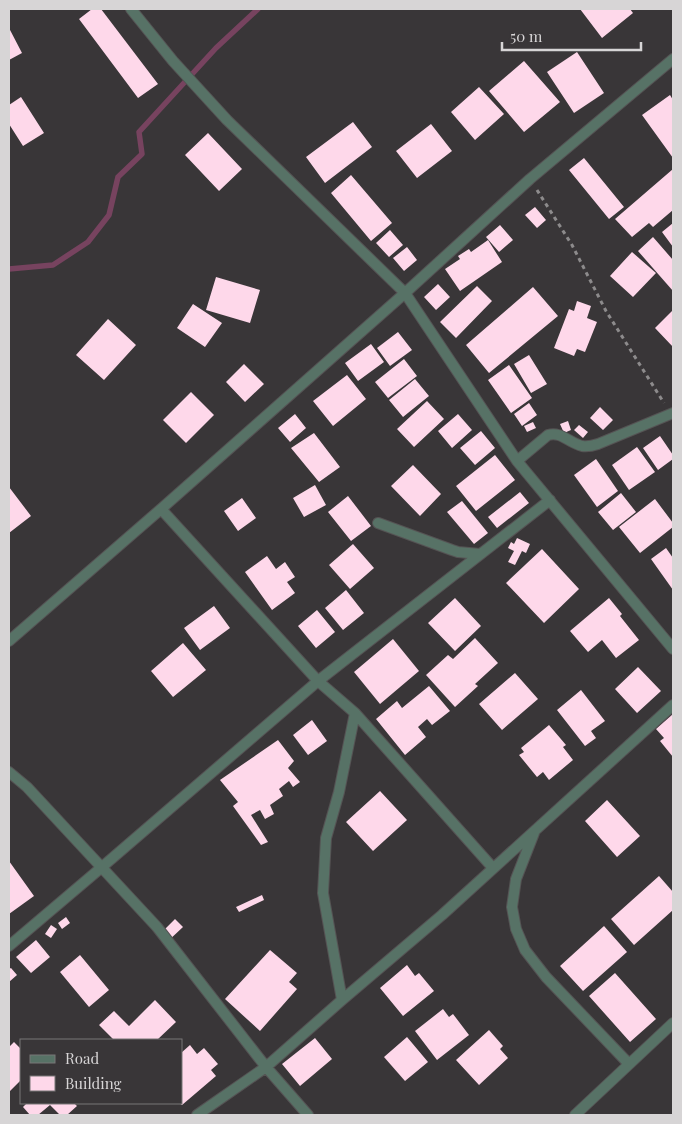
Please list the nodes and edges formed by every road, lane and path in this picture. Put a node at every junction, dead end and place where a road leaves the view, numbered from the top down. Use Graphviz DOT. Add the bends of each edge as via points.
graph roads {
  1 [pos="131,9"];
  2 [pos="673,59"];
  3 [pos="530,179"];
  4 [pos="405,293"];
  5 [pos="672,413"];
  6 [pos="517,461"];
  7 [pos="550,500"];
  8 [pos="161,509"];
  9 [pos="378,523"];
  10 [pos="480,554"];
  11 [pos="9,641"];
  12 [pos="673,649"];
  13 [pos="318,681"];
  14 [pos="673,705"];
  15 [pos="354,713"];
  16 [pos="9,772"];
  17 [pos="535,830"];
  18 [pos="102,867"];
  19 [pos="493,868"];
  20 [pos="9,946"];
  21 [pos="342,1000"];
  22 [pos="673,1023"];
  23 [pos="629,1064"];
  24 [pos="266,1067"];
  25 [pos="198,1115"];
  26 [pos="308,1115"];
  27 [pos="575,1115"];
  1 -- 4 [label="street" via="227,120"];
  2 -- 3 [label="street"];
  3 -- 4 [label="street"];
  3 -- 5 [label="path" via="572,245 606,311"];
  4 -- 6 [label="street"];
  4 -- 8 [label="street"];
  5 -- 6 [label="street" via="590,446 584,447 554,433"];
  6 -- 7 [label="street"];
  7 -- 10 [label="street"];
  7 -- 12 [label="street"];
  8 -- 11 [label="street"];
  8 -- 13 [label="street"];
  9 -- 10 [label="street" via="458,552"];
  10 -- 13 [label="street"];
  13 -- 15 [label="street"];
  13 -- 18 [label="street"];
  14 -- 17 [label="street"];
  15 -- 19 [label="street"];
  15 -- 21 [label="street" via="339,792 326,838 323,884"];
  16 -- 18 [label="street"];
  17 -- 19 [label="street"];
  17 -- 23 [label="street" via="516,879 512,906 524,950"];
  18 -- 20 [label="street"];
  18 -- 24 [label="street" via="157,927"];
  19 -- 21 [label="street"];
  21 -- 24 [label="street"];
  22 -- 23 [label="street"];
  23 -- 27 [label="street"];
  24 -- 25 [label="street"];
  24 -- 26 [label="street"];
}
